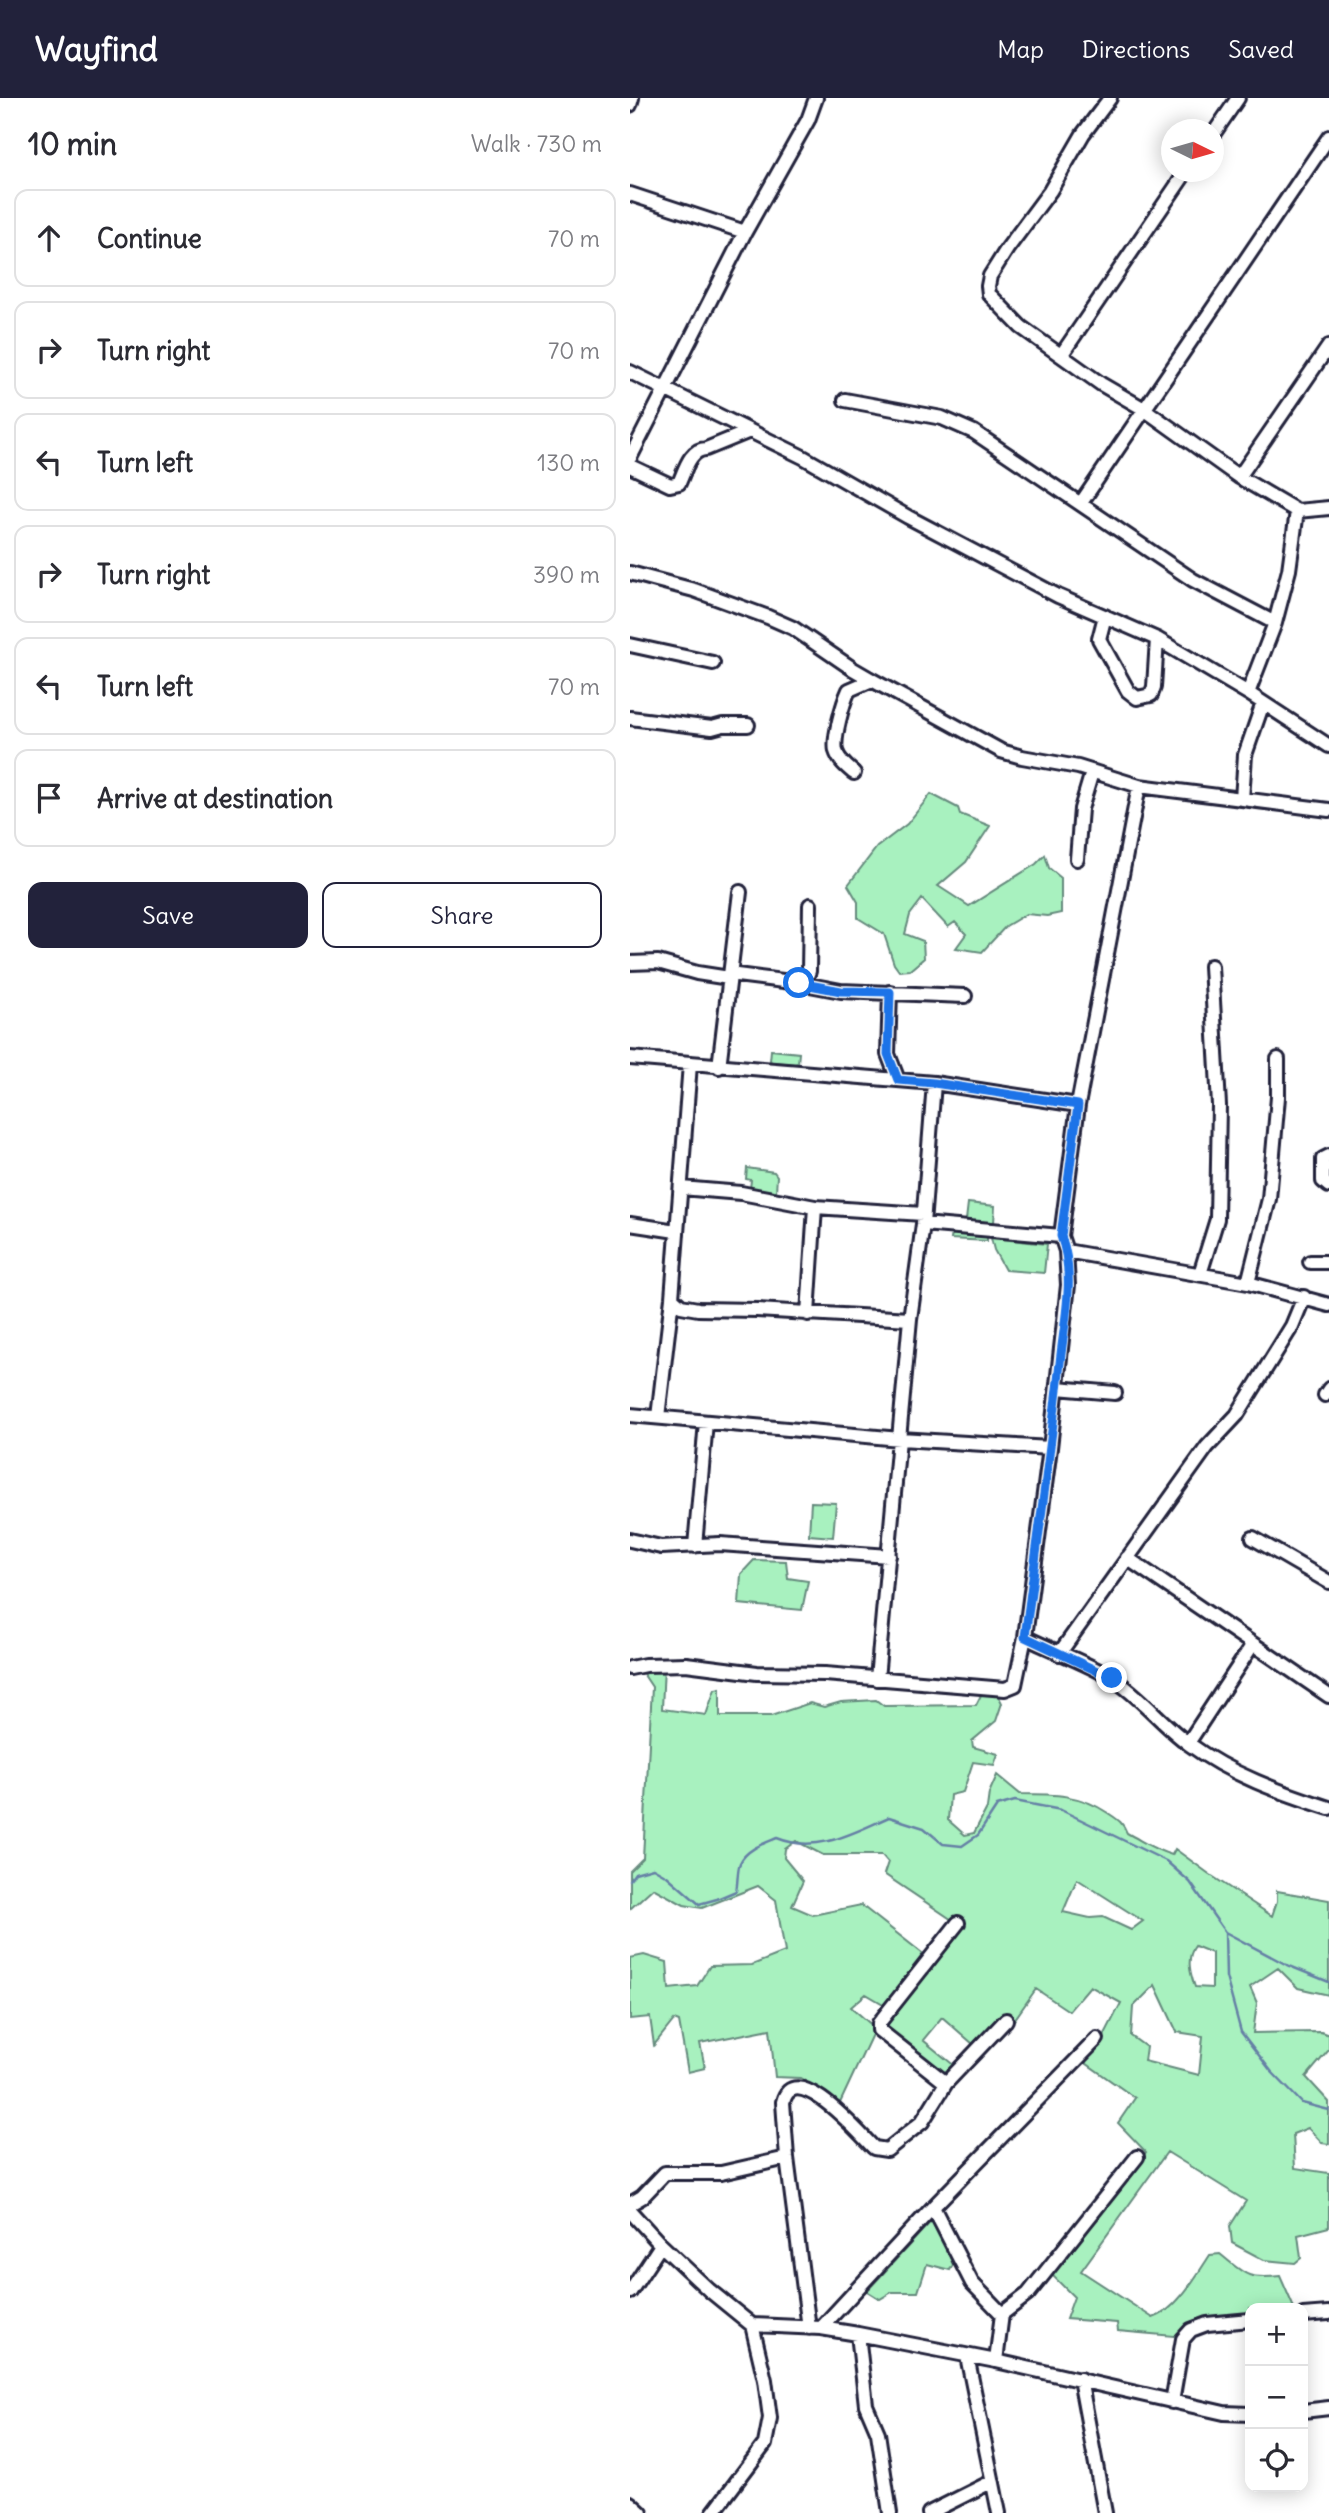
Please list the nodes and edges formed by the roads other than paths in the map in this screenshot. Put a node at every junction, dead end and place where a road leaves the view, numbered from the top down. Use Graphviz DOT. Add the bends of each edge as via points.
graph roads {
  1 [pos="632,98"];
  2 [pos="816,98"];
  3 [pos="1110,98"];
  4 [pos="1238,98"];
  5 [pos="630,105"];
  6 [pos="1223,119"];
  7 [pos="1329,138"];
  8 [pos="1179,182"];
  9 [pos="630,194"];
  10 [pos="745,232"];
  11 [pos="1329,346"];
  12 [pos="1062,354"];
  13 [pos="630,372"];
  14 [pos="665,388"];
  15 [pos="845,400"];
  16 [pos="1144,409"];
  17 [pos="750,431"];
  18 [pos="630,458"];
  19 [pos="630,466"];
  20 [pos="1239,477"];
  21 [pos="1082,503"];
  22 [pos="1329,508"];
  23 [pos="1297,511"];
  24 [pos="630,573"];
  25 [pos="1105,616"];
  26 [pos="1275,623"];
  27 [pos="1157,639"];
  28 [pos="630,645"];
  29 [pos="713,663"];
  30 [pos="872,680"];
  31 [pos="1248,693"];
  32 [pos="1264,703"];
  33 [pos="630,718"];
  34 [pos="748,725"];
  35 [pos="1329,746"];
  36 [pos="1093,772"];
  37 [pos="854,774"];
  38 [pos="1139,786"];
  39 [pos="1242,799"];
  40 [pos="1329,810"];
  41 [pos="1077,859"];
  42 [pos="740,892"];
  43 [pos="810,905"];
  44 [pos="630,963"];
  45 [pos="1211,966"];
  46 [pos="729,976"];
  47 [pos="799,983"];
  48 [pos="890,992"];
  49 [pos="965,996"];
  50 [pos="630,1059"];
  51 [pos="1278,1059"];
  52 [pos="690,1064"];
  53 [pos="719,1067"];
  54 [pos="898,1080"];
  55 [pos="934,1083"];
  56 [pos="1078,1105"];
  57 [pos="1329,1156"];
  58 [pos="1329,1186"];
  59 [pos="681,1188"];
  60 [pos="815,1207"];
  61 [pos="923,1219"];
  62 [pos="630,1224"];
  63 [pos="676,1231"];
  64 [pos="1061,1236"];
  65 [pos="1066,1251"];
  66 [pos="1310,1262"];
  67 [pos="1329,1262"];
  68 [pos="1200,1274"];
  69 [pos="1248,1283"];
  70 [pos="1304,1297"];
  71 [pos="672,1298"];
  72 [pos="1329,1305"];
  73 [pos="808,1314"];
  74 [pos="910,1319"];
  75 [pos="1057,1388"];
  76 [pos="1115,1393"];
  77 [pos="630,1415"];
  78 [pos="658,1417"];
  79 [pos="706,1422"];
  80 [pos="900,1439"];
  81 [pos="1050,1448"];
  82 [pos="1253,1538"];
  83 [pos="630,1540"];
  84 [pos="695,1546"];
  85 [pos="889,1556"];
  86 [pos="1127,1558"];
  87 [pos="1329,1582"];
  88 [pos="1025,1637"];
  89 [pos="1254,1644"];
  90 [pos="1059,1654"];
  91 [pos="630,1668"];
  92 [pos="877,1679"];
  93 [pos="1329,1696"];
  94 [pos="1188,1743"];
  95 [pos="1329,1808"];
  96 [pos="958,1923"];
  97 [pos="1006,2020"];
  98 [pos="1097,2039"];
  99 [pos="946,2083"];
  100 [pos="1137,2157"];
  101 [pos="787,2158"];
  102 [pos="630,2204"];
  103 [pos="933,2207"];
  104 [pos="630,2211"];
  105 [pos="662,2245"];
  106 [pos="630,2292"];
  107 [pos="1329,2313"];
  108 [pos="1002,2314"];
  109 [pos="1308,2315"];
  110 [pos="1245,2320"];
  111 [pos="752,2325"];
  112 [pos="815,2328"];
  113 [pos="858,2334"];
  114 [pos="967,2356"];
  115 [pos="996,2361"];
  116 [pos="1080,2379"];
  117 [pos="1172,2402"];
  118 [pos="1329,2408"];
  119 [pos="1308,2410"];
  120 [pos="1245,2414"];
  121 [pos="991,2482"];
  122 [pos="630,2503"];
  123 [pos="642,2513"];
  124 [pos="713,2513"];
  125 [pos="890,2513"];
  126 [pos="929,2513"];
  127 [pos="999,2513"];
  128 [pos="1105,2513"];
  1 -- 5 [label="street"];
  2 -- 10 [label="street"];
  3 -- 12 [label="street" via="988,281 996,304"];
  4 -- 6 [label="street"];
  7 -- 16 [label="street"];
  8 -- 12 [label="street"];
  9 -- 10 [label="street"];
  10 -- 14 [label="street"];
  11 -- 20 [label="street"];
  12 -- 16 [label="street"];
  13 -- 14 [label="street"];
  14 -- 17 [label="street"];
  14 -- 18 [label="street"];
  15 -- 21 [label="street" via="942,418 974,432"];
  16 -- 20 [label="street"];
  16 -- 21 [label="street"];
  17 -- 19 [label="street" via="699,449 675,485"];
  17 -- 25 [label="street" via="1058,596"];
  20 -- 23 [label="street"];
  21 -- 26 [label="street" via="1193,580"];
  22 -- 23 [label="street"];
  23 -- 26 [label="street" via="1289,570"];
  24 -- 30 [label="street" via="694,590 793,628"];
  25 -- 27 [label="street"];
  25 -- 27 [label="street" via="1098,639 1128,691 1138,698 1151,695 1154,687"];
  26 -- 31 [label="street"];
  27 -- 31 [label="street"];
  28 -- 29 [label="street"];
  30 -- 36 [label="street" via="1001,751"];
  30 -- 37 [label="street" via="849,690 844,701 835,749"];
  31 -- 32 [label="street"];
  32 -- 35 [label="street"];
  32 -- 39 [label="street" via="1245,755"];
  33 -- 34 [label="street" via="712,728"];
  36 -- 38 [label="street"];
  36 -- 41 [label="street" via="1081,809"];
  38 -- 39 [label="street"];
  38 -- 56 [label="street"];
  39 -- 40 [label="street"];
  42 -- 46 [label="street"];
  43 -- 47 [label="street" via="809,971"];
  44 -- 46 [label="street" via="664,963 697,974"];
  45 -- 68 [label="street" via="1219,1105 1217,1219"];
  46 -- 47 [label="street"];
  46 -- 53 [label="street"];
  47 -- 48 [label="street" via="841,991"];
  48 -- 49 [label="street"];
  48 -- 54 [label="street" via="888,1054"];
  50 -- 52 [label="street"];
  51 -- 69 [label="street" via="1269,1199"];
  52 -- 53 [label="street"];
  52 -- 59 [label="street"];
  53 -- 54 [label="street"];
  54 -- 55 [label="street"];
  55 -- 56 [label="street"];
  55 -- 61 [label="street"];
  56 -- 64 [label="street"];
  57 -- 58 [label="street" via="1322,1166 1323,1181"];
  59 -- 60 [label="street"];
  59 -- 63 [label="street"];
  60 -- 61 [label="street"];
  60 -- 73 [label="street"];
  61 -- 64 [label="street"];
  61 -- 74 [label="street"];
  62 -- 63 [label="street"];
  63 -- 71 [label="street"];
  64 -- 65 [label="street"];
  65 -- 68 [label="street"];
  65 -- 75 [label="street" via="1068,1286"];
  66 -- 67 [label="street"];
  68 -- 69 [label="street"];
  69 -- 70 [label="street"];
  70 -- 72 [label="street"];
  70 -- 86 [label="street" via="1292,1326 1237,1415 1206,1447"];
  71 -- 73 [label="street" via="681,1306 698,1309"];
  71 -- 78 [label="street"];
  73 -- 74 [label="street"];
  74 -- 80 [label="street"];
  75 -- 76 [label="street"];
  75 -- 81 [label="street"];
  77 -- 78 [label="street"];
  78 -- 79 [label="street"];
  79 -- 80 [label="street"];
  79 -- 84 [label="street"];
  80 -- 81 [label="street"];
  80 -- 85 [label="street"];
  81 -- 88 [label="street"];
  82 -- 87 [label="street"];
  83 -- 84 [label="street" via="661,1547"];
  84 -- 85 [label="street"];
  85 -- 92 [label="street"];
  86 -- 89 [label="street"];
  86 -- 90 [label="street"];
  88 -- 90 [label="street"];
  88 -- 92 [label="street" via="1017,1681 1011,1689"];
  89 -- 93 [label="street"];
  89 -- 94 [label="street"];
  90 -- 94 [label="street" via="1112,1678"];
  91 -- 92 [label="street" via="686,1664"];
  94 -- 95 [label="street" via="1233,1772"];
  96 -- 99 [label="street" via="879,2023 879,2030"];
  97 -- 99 [label="street"];
  98 -- 103 [label="street"];
  99 -- 101 [label="street" via="922,2122 883,2151 874,2148 819,2095 800,2088 790,2090 783,2102"];
  100 -- 108 [label="street" via="1028,2294"];
  101 -- 102 [label="street" via="721,2173 665,2173"];
  101 -- 112 [label="street"];
  103 -- 108 [label="street" via="972,2283"];
  103 -- 112 [label="street"];
  104 -- 105 [label="street"];
  105 -- 106 [label="street"];
  105 -- 111 [label="street"];
  107 -- 109 [label="street"];
  108 -- 115 [label="street"];
  110 -- 117 [label="street" via="1191,2330 1183,2339"];
  111 -- 112 [label="street"];
  111 -- 124 [label="street" via="770,2418 765,2444"];
  112 -- 113 [label="street"];
  113 -- 114 [label="street"];
  113 -- 125 [label="street" via="866,2405 878,2433"];
  114 -- 115 [label="street"];
  114 -- 121 [label="street"];
  115 -- 116 [label="street"];
  116 -- 117 [label="street"];
  116 -- 128 [label="street"];
  117 -- 120 [label="street"];
  118 -- 119 [label="street"];
  121 -- 126 [label="street"];
  121 -- 127 [label="street"];
  122 -- 123 [label="street"];
}
